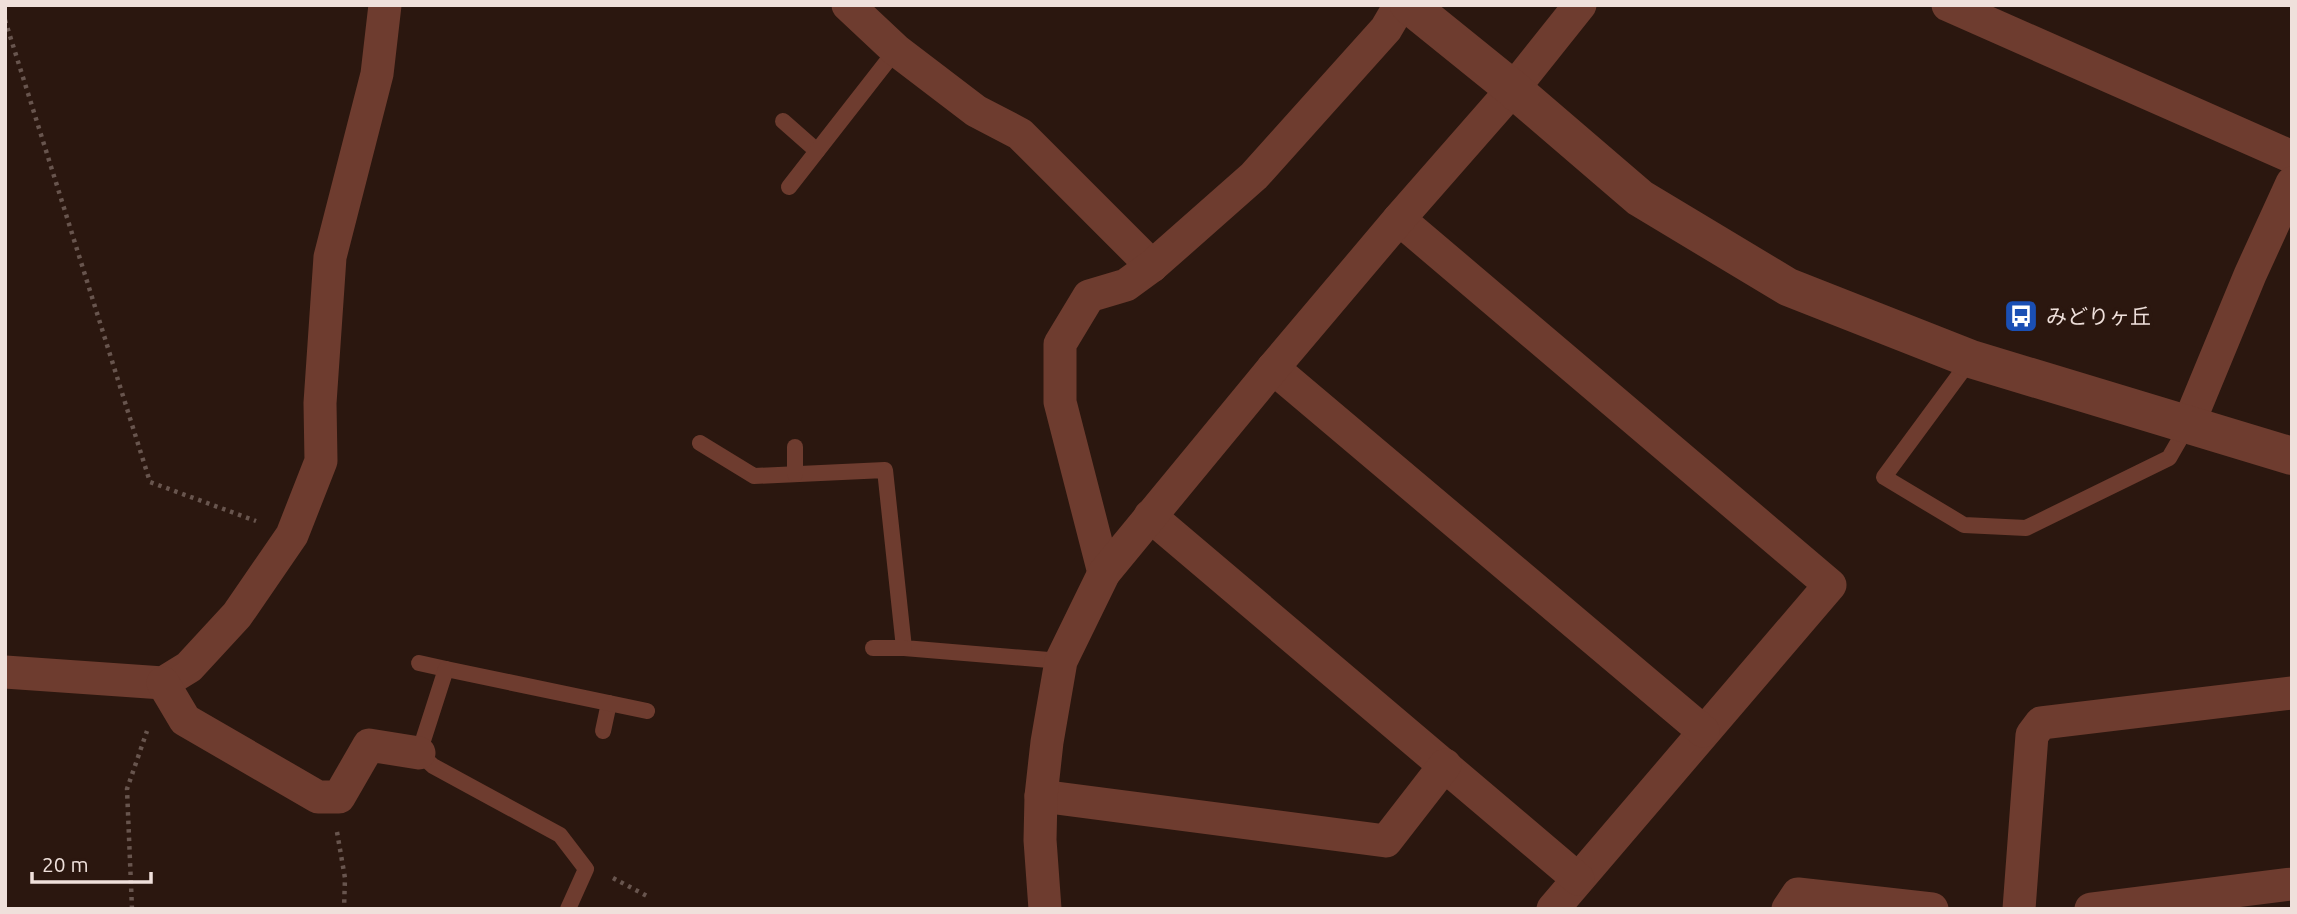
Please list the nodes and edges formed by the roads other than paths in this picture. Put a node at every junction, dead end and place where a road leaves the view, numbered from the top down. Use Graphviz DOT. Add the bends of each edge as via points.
graph roads {
  1 [pos="386,5"];
  2 [pos="848,5"];
  3 [pos="1400,5"];
  4 [pos="1409,5"];
  5 [pos="1580,5"];
  6 [pos="1948,5"];
  7 [pos="896,50"];
  8 [pos="1513,89"];
  9 [pos="783,121"];
  10 [pos="817,151"];
  11 [pos="2292,158"];
  12 [pos="2292,183"];
  13 [pos="789,187"];
  14 [pos="1399,219"];
  15 [pos="1152,266"];
  16 [pos="1971,359"];
  17 [pos="1273,368"];
  18 [pos="2188,425"];
  19 [pos="700,443"];
  20 [pos="795,447"];
  21 [pos="2292,456"];
  22 [pos="794,474"];
  23 [pos="1150,516"];
  24 [pos="1104,573"];
  25 [pos="873,648"];
  26 [pos="904,648"];
  27 [pos="1061,661"];
  28 [pos="419,663"];
  29 [pos="446,669"];
  30 [pos="5,672"];
  31 [pos="163,683"];
  32 [pos="2292,693"];
  33 [pos="609,703"];
  34 [pos="647,711"];
  35 [pos="603,731"];
  36 [pos="1703,731"];
  37 [pos="419,753"];
  38 [pos="1445,765"];
  39 [pos="1041,796"];
  40 [pos="1578,879"];
  41 [pos="2292,884"];
  42 [pos="568,909"];
  43 [pos="1045,909"];
  44 [pos="1553,909"];
  45 [pos="1788,909"];
  46 [pos="1932,909"];
  47 [pos="2019,909"];
  48 [pos="2091,909"];
  1 -- 31 [label="street" via="377,74 330,257 320,403 321,461 292,535 237,615 190,667"];
  2 -- 7 [label="street"];
  3 -- 15 [label="street" via="1386,29 1254,176"];
  4 -- 8 [label="street"];
  5 -- 8 [label="street"];
  6 -- 11 [label="street"];
  7 -- 10 [label="lane"];
  7 -- 15 [label="street" via="976,111 1020,134"];
  8 -- 14 [label="street"];
  8 -- 16 [label="street" via="1640,198 1788,287"];
  9 -- 10 [label="lane"];
  10 -- 13 [label="lane"];
  12 -- 18 [label="street"];
  14 -- 17 [label="street"];
  14 -- 36 [label="street" via="1830,585"];
  15 -- 24 [label="street" via="1126,285 1088,296 1060,344 1060,402"];
  16 -- 18 [label="street"];
  16 -- 18 [label="lane" via="1884,477 1965,524 2026,528 2169,458"];
  17 -- 23 [label="street"];
  17 -- 36 [label="street"];
  18 -- 21 [label="street"];
  19 -- 22 [label="lane" via="754,476"];
  20 -- 22 [label="lane"];
  22 -- 26 [label="lane" via="885,470"];
  23 -- 24 [label="street"];
  23 -- 38 [label="street"];
  24 -- 27 [label="street"];
  25 -- 26 [label="lane"];
  26 -- 27 [label="lane"];
  27 -- 39 [label="street"];
  28 -- 29 [label="lane"];
  29 -- 33 [label="lane"];
  29 -- 37 [label="lane"];
  30 -- 31 [label="street"];
  31 -- 37 [label="street" via="185,720 317,797 339,797 369,745"];
  32 -- 47 [label="street" via="2040,723 2032,735"];
  33 -- 34 [label="lane"];
  33 -- 35 [label="lane"];
  36 -- 40 [label="street"];
  37 -- 42 [label="lane" via="433,766 560,835 586,869"];
  38 -- 39 [label="street" via="1386,841"];
  38 -- 40 [label="street"];
  39 -- 43 [label="street"];
  40 -- 44 [label="street"];
  41 -- 48 [label="street"];
  45 -- 46 [label="street" via="1798,894"];
}
